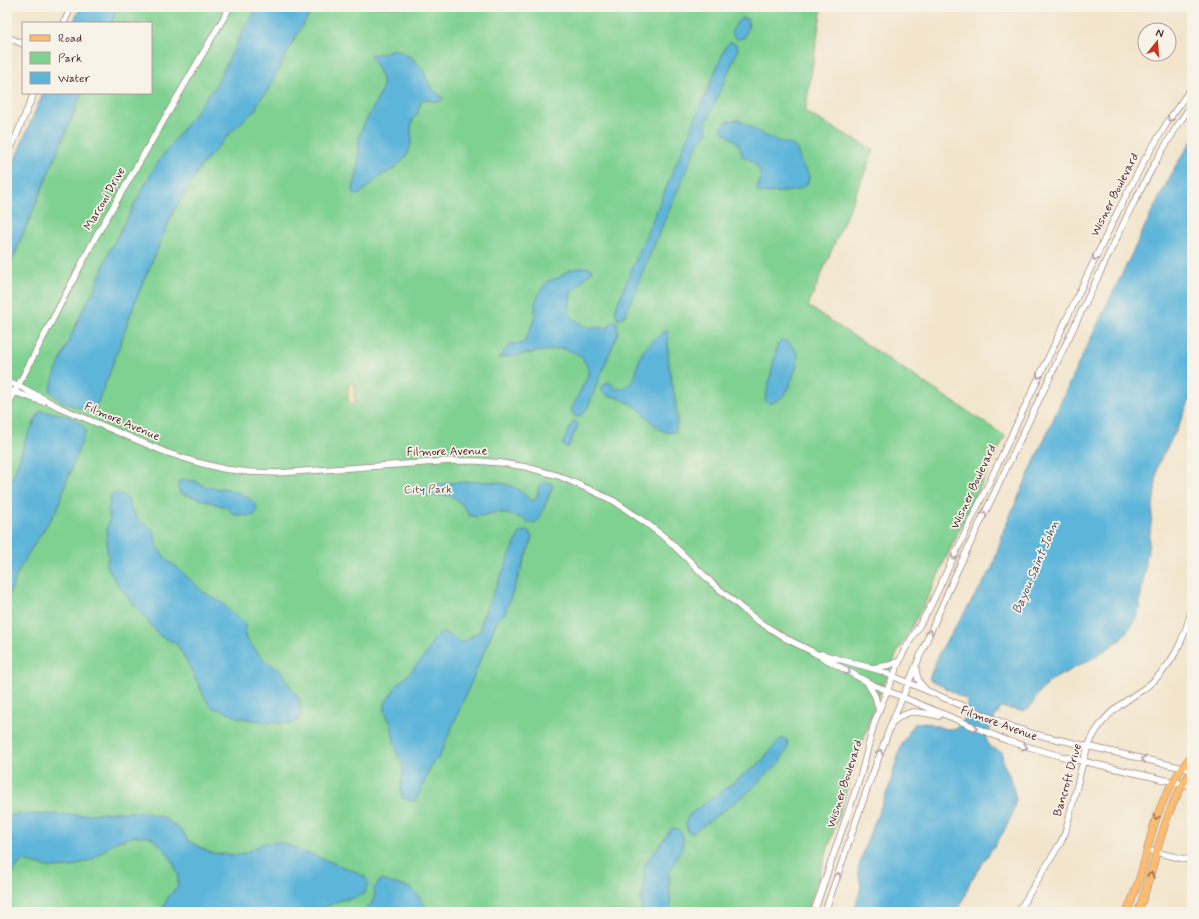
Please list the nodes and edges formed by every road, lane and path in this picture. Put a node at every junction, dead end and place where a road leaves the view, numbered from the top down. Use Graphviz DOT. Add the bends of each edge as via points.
graph roads {
  1 [pos="71,7"];
  2 [pos="230,7"];
  3 [pos="64,22"];
  4 [pos="7,37"];
  5 [pos="22,44"];
  6 [pos="1192,87"];
  7 [pos="34,94"];
  8 [pos="1192,104"];
  9 [pos="7,158"];
  10 [pos="7,382"];
  11 [pos="18,386"];
  12 [pos="7,389"];
  13 [pos="14,392"];
  14 [pos="7,407"];
  15 [pos="61,408"];
  16 [pos="1192,608"];
  17 [pos="811,651"];
  18 [pos="899,661"];
  19 [pos="916,666"];
  20 [pos="869,668"];
  21 [pos="893,676"];
  22 [pos="866,682"];
  23 [pos="909,683"];
  24 [pos="887,691"];
  25 [pos="927,691"];
  26 [pos="902,698"];
  27 [pos="879,712"];
  28 [pos="948,717"];
  29 [pos="892,722"];
  30 [pos="1088,746"];
  31 [pos="1192,755"];
  32 [pos="1083,761"];
  33 [pos="1182,768"];
  34 [pos="1192,770"];
  35 [pos="1173,782"];
  36 [pos="1183,784"];
  37 [pos="1192,786"];
  38 [pos="1147,850"];
  39 [pos="1157,853"];
  40 [pos="1192,861"];
  41 [pos="814,912"];
  42 [pos="825,912"];
  43 [pos="1018,912"];
  44 [pos="1127,912"];
  45 [pos="1138,912"];
  1 -- 3 [label="street"];
  2 -- 11 [label="street, Marconi Drive" via="96,236"];
  4 -- 5 [label="street"];
  6 -- 18 [label="street, Wisner Boulevard, one-way" via="1170,118 1130,188 929,609"];
  7 -- 9 [label="street"];
  19 -- 8 [label="street, Wisner Boulevard, one-way" via="958,569 1131,208 1156,161"];
  10 -- 11 [label="street, Filmore Avenue"];
  11 -- 13 [label="street, Marconi Drive"];
  11 -- 15 [label="street, Filmore Avenue"];
  12 -- 13 [label="street, Filmore Avenue"];
  13 -- 14 [label="street, Marconi Drive"];
  13 -- 15 [label="street, Filmore Avenue"];
  15 -- 17 [label="street, Filmore Avenue" via="165,452 238,471 277,473 464,461 502,463 559,476 596,492 630,511 667,539 744,610 785,638"];
  16 -- 30 [label="street, Bancroft Drive" via="1183,639 1168,666 1146,687 1108,715"];
  17 -- 20 [label="street, Filmore Avenue"];
  17 -- 22 [label="street, Filmore Avenue, one-way"];
  18 -- 20 [label="street"];
  18 -- 21 [label="street, Wisner Boulevard"];
  19 -- 23 [label="street, Wisner Boulevard"];
  19 -- 25 [label="street" via="920,683"];
  20 -- 21 [label="street, Filmore Avenue"];
  21 -- 23 [label="street, Filmore Avenue"];
  21 -- 24 [label="street, Wisner Boulevard"];
  22 -- 24 [label="street, Filmore Avenue"];
  22 -- 27 [label="street" via="876,696"];
  23 -- 25 [label="street, Filmore Avenue"];
  23 -- 26 [label="street, Wisner Boulevard"];
  24 -- 26 [label="street, Filmore Avenue"];
  24 -- 27 [label="street, Wisner Boulevard"];
  25 -- 30 [label="street, Filmore Avenue" via="1034,734"];
  26 -- 28 [label="street, Filmore Avenue"];
  26 -- 29 [label="street, Wisner Boulevard"];
  27 -- 41 [label="street, Wisner Boulevard" via="862,774"];
  28 -- 29 [label="street" via="907,712"];
  28 -- 32 [label="street, Filmore Avenue, one-way" via="1021,746"];
  42 -- 29 [label="street, Wisner Boulevard, one-way"];
  30 -- 32 [label="street, Bancroft Drive"];
  33 -- 30 [label="street, Filmore Avenue, one-way"];
  31 -- 33 [label="main road"];
  32 -- 35 [label="street, Filmore Avenue"];
  32 -- 43 [label="street, Bancroft Drive" via="1065,833"];
  33 -- 34 [label="street, Filmore Avenue"];
  33 -- 35 [label="main road"];
  34 -- 36 [label="main road"];
  35 -- 36 [label="street, Filmore Avenue"];
  35 -- 38 [label="main road, one-way" via="1157,814"];
  36 -- 37 [label="street, Filmore Avenue"];
  36 -- 39 [label="main road" via="1167,818"];
  38 -- 39 [label="street"];
  38 -- 44 [label="main road"];
  39 -- 40 [label="street"];
  45 -- 39 [label="main road, one-way"];
}
